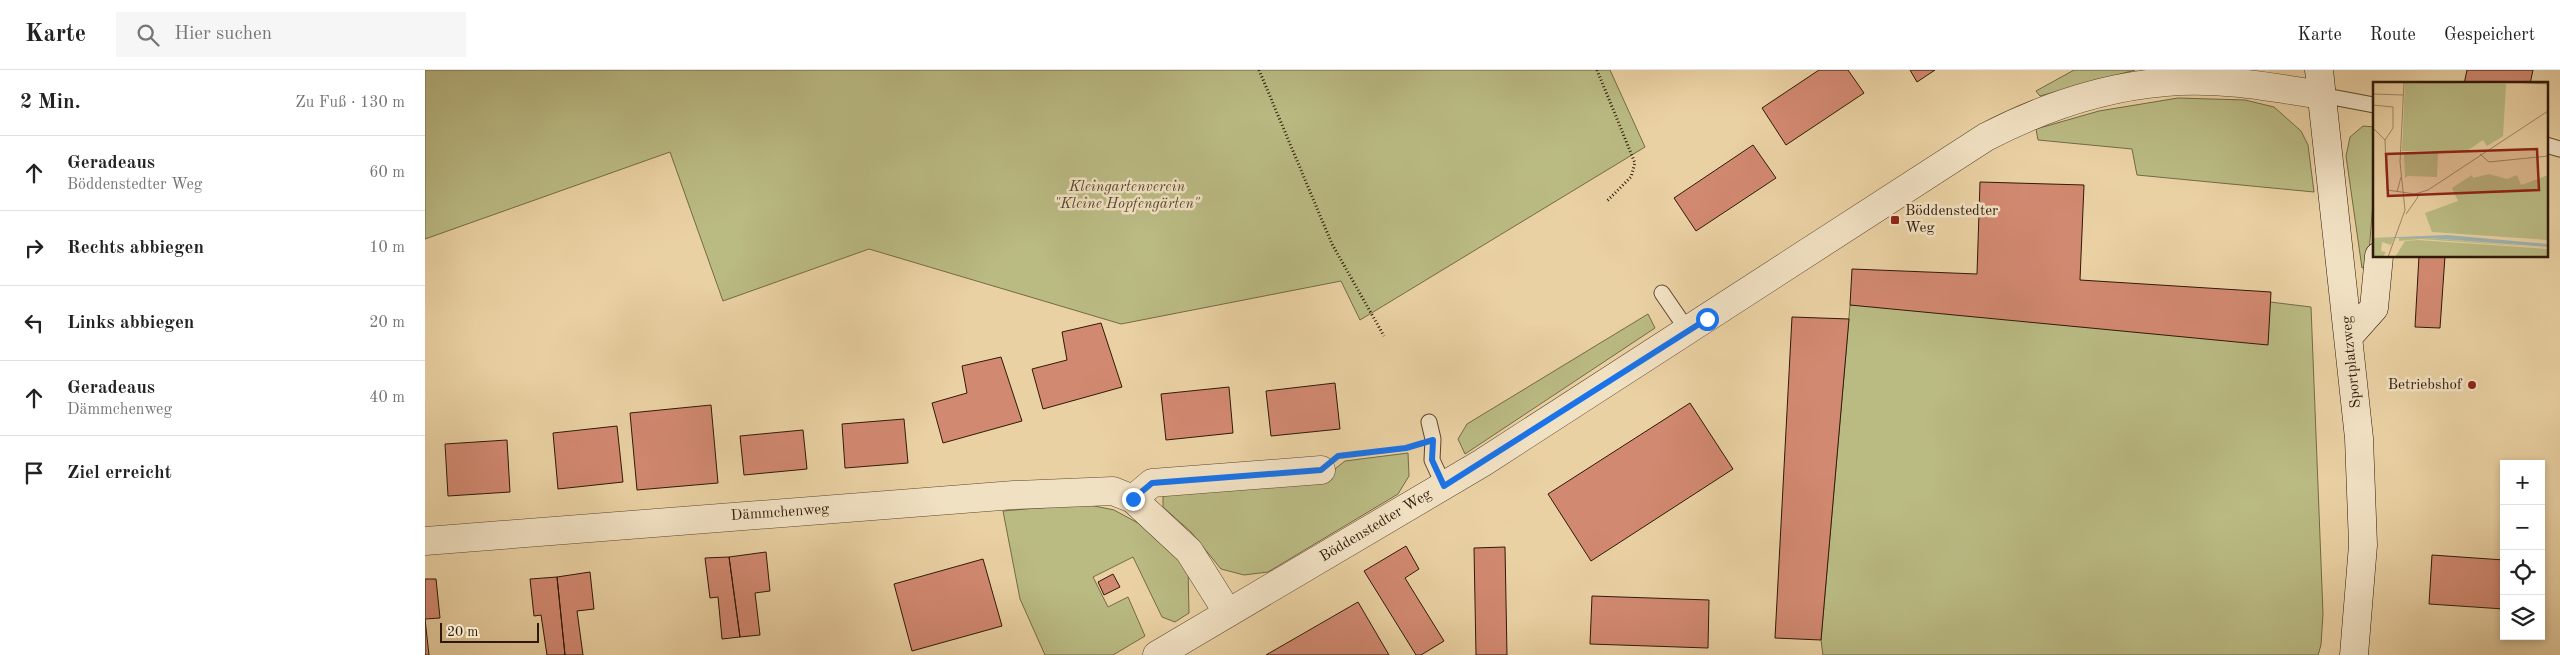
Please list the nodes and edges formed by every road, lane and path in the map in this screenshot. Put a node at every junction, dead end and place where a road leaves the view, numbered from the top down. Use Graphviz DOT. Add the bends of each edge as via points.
graph roads {
  1 [pos="1259,70"];
  2 [pos="1597,70"];
  3 [pos="2163,76"];
  4 [pos="2320,83"];
  5 [pos="2373,105"];
  6 [pos="2547,145"];
  7 [pos="2560,149"];
  8 [pos="1607,201"];
  9 [pos="2379,258"];
  10 [pos="1662,293"];
  11 [pos="1688,331"];
  12 [pos="1384,336"];
  13 [pos="2349,336"];
  14 [pos="1429,422"];
  15 [pos="1433,440"];
  16 [pos="1321,470"];
  17 [pos="1444,486"];
  18 [pos="1133,499"];
  19 [pos="425,541"];
  20 [pos="1228,613"];
  21 [pos="1157,655"];
  22 [pos="2354,655"];
  1 -- 12 [label="path" via="1332,244"];
  2 -- 8 [label="path" via="1635,163 1631,177"];
  3 -- 4 [label="street, Böddenstedter Weg" via="2261,85"];
  3 -- 11 [label="street, Böddenstedter Weg" via="2051,107 1986,137"];
  4 -- 5 [label="lane"];
  4 -- 13 [label="street, Sportplatzweg"];
  6 -- 7 [label="lane"];
  9 -- 13 [label="street" via="2374,308"];
  10 -- 11 [label="lane"];
  11 -- 17 [label="street, Böddenstedter Weg"];
  13 -- 22 [label="street, Sportplatzweg" via="2359,438 2363,545"];
  14 -- 15 [label="lane"];
  15 -- 16 [label="path" via="1406,448 1338,456"];
  15 -- 17 [label="lane" via="1432,460"];
  16 -- 18 [label="street" via="1152,483"];
  17 -- 20 [label="street, Böddenstedter Weg"];
  18 -- 19 [label="street, Dämmchenweg" via="1113,491 1086,491"];
  18 -- 20 [label="street, Dämmchenweg" via="1189,551"];
  20 -- 21 [label="street, Böddenstedter Weg"];
}
